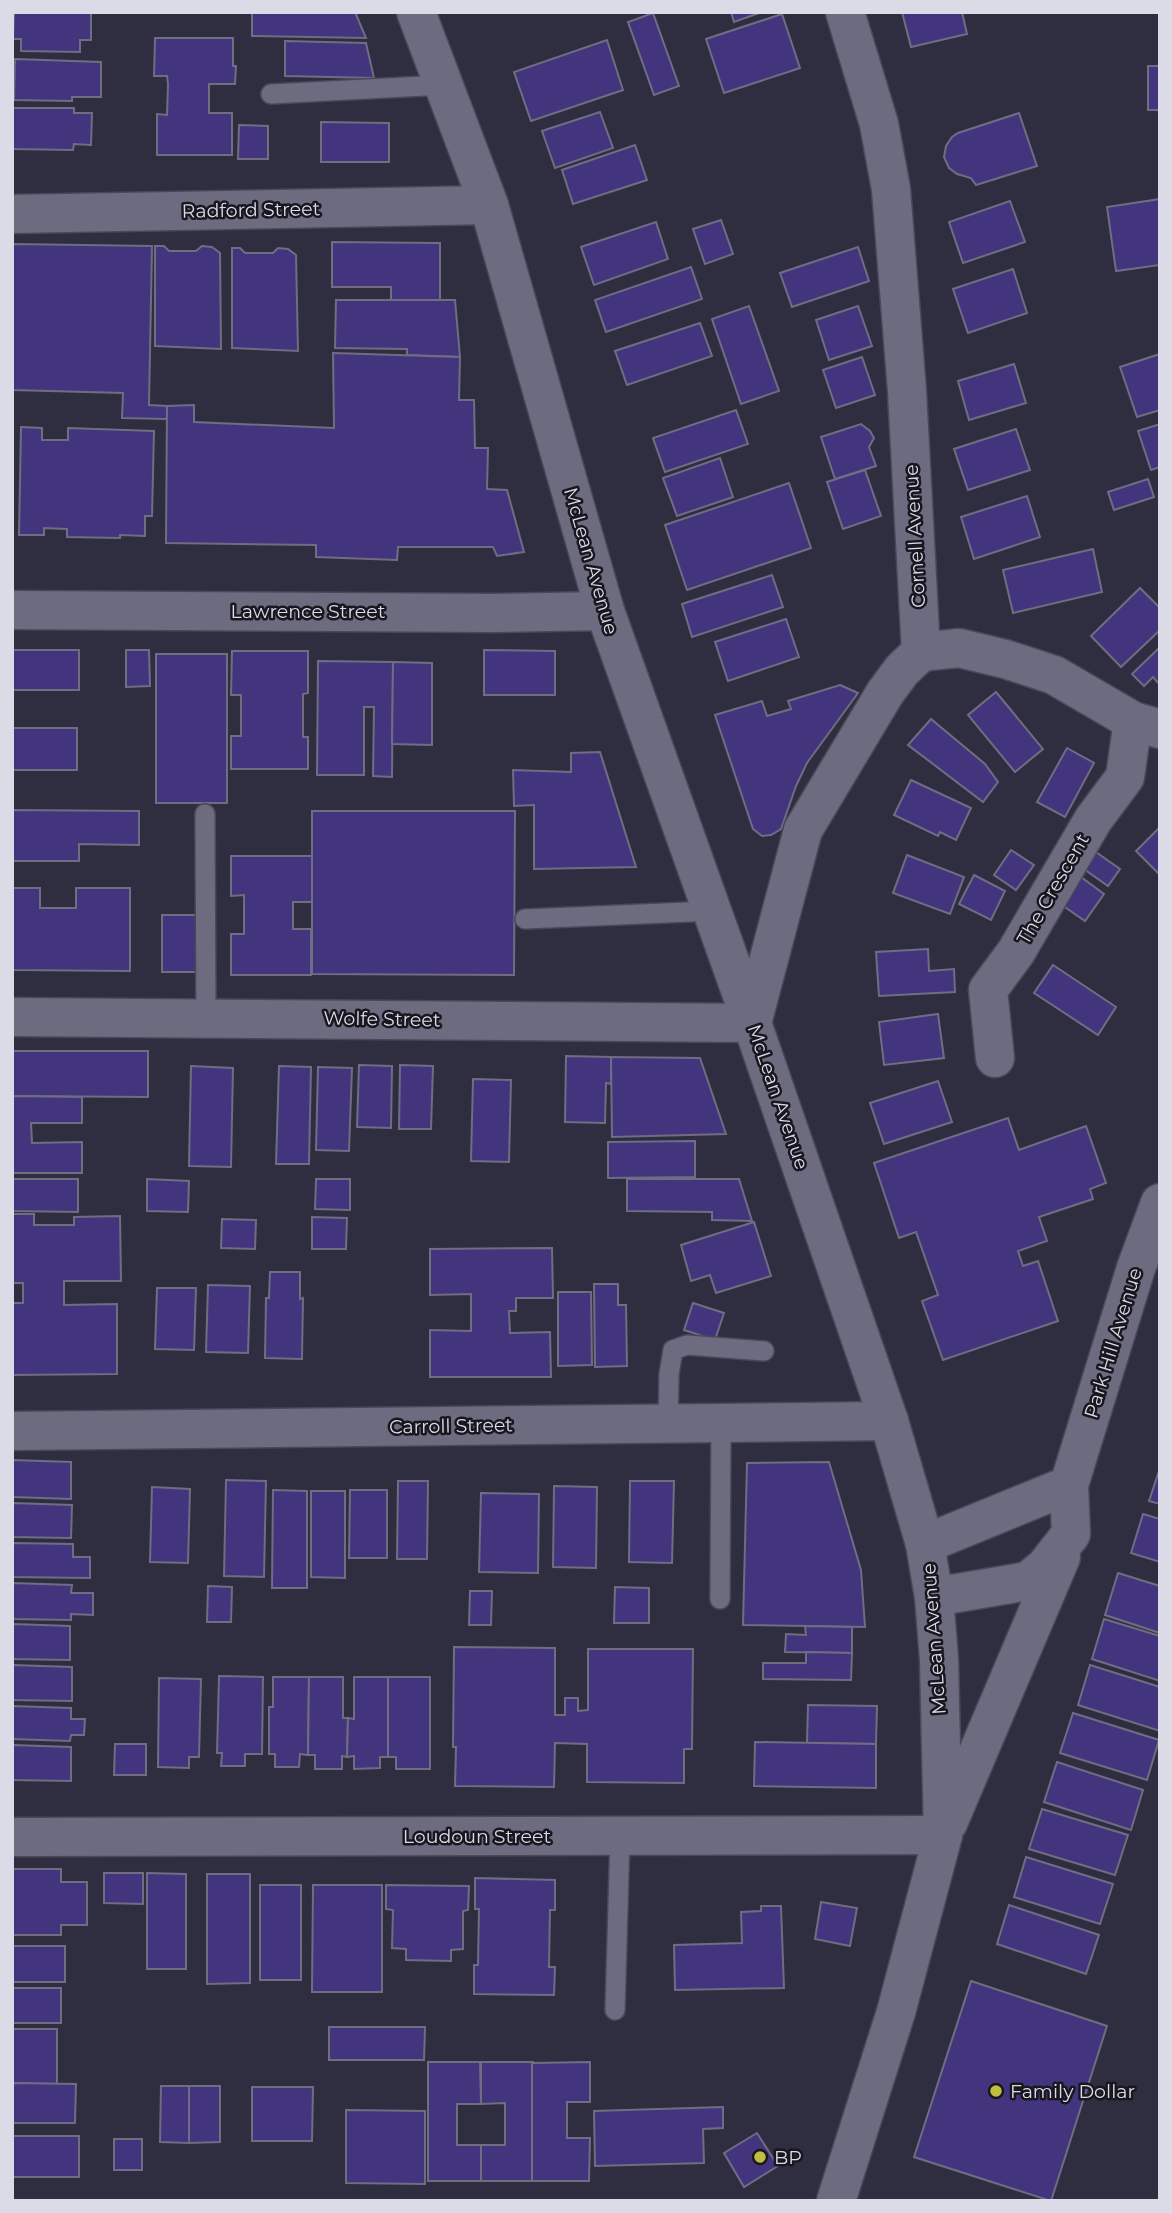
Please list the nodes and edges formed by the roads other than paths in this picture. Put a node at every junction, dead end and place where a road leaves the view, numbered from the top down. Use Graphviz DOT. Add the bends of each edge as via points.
graph roads {
  1 [pos="416,12"];
  2 [pos="845,12"];
  3 [pos="444,85"];
  4 [pos="271,94"];
  5 [pos="489,205"];
  6 [pos="12,214"];
  7 [pos="12,610"];
  8 [pos="605,611"];
  9 [pos="921,652"];
  10 [pos="1147,725"];
  11 [pos="205,814"];
  12 [pos="712,911"];
  13 [pos="524,919"];
  14 [pos="12,1017"];
  15 [pos="206,1018"];
  16 [pos="752,1023"];
  17 [pos="995,1058"];
  18 [pos="1160,1203"];
  19 [pos="764,1351"];
  20 [pos="889,1421"];
  21 [pos="668,1424"];
  22 [pos="721,1424"];
  23 [pos="12,1431"];
  24 [pos="1069,1485"];
  25 [pos="1071,1534"];
  26 [pos="925,1544"];
  27 [pos="934,1598"];
  28 [pos="720,1599"];
  29 [pos="943,1835"];
  30 [pos="620,1836"];
  31 [pos="12,1837"];
  32 [pos="615,2010"];
  33 [pos="836,2201"];
  1 -- 3 [label="street, McLean Avenue"];
  2 -- 9 [label="street, Cornell Avenue" via="879,124 891,189"];
  3 -- 4 [label="lane"];
  3 -- 5 [label="street, McLean Avenue"];
  5 -- 6 [label="street, Radford Street"];
  5 -- 8 [label="street, McLean Avenue"];
  7 -- 8 [label="street, Lawrence Street"];
  8 -- 12 [label="street, McLean Avenue"];
  9 -- 10 [label="street" via="959,648 1005,659 1054,676"];
  9 -- 16 [label="street" via="885,693 803,830"];
  10 -- 17 [label="street, The Crescent" via="1125,777 1093,820 1016,952 988,990"];
  11 -- 15 [label="lane"];
  12 -- 13 [label="lane"];
  12 -- 16 [label="street, McLean Avenue"];
  14 -- 15 [label="street, Wolfe Street"];
  15 -- 16 [label="street, Wolfe Street"];
  16 -- 20 [label="street, McLean Avenue"];
  18 -- 24 [label="street, Park Hill Avenue"];
  19 -- 21 [label="lane" via="687,1345 673,1350"];
  20 -- 22 [label="street, Carroll Street"];
  20 -- 26 [label="street, McLean Avenue"];
  21 -- 22 [label="street, Carroll Street"];
  21 -- 23 [label="street, Carroll Street"];
  22 -- 28 [label="lane"];
  24 -- 25 [label="street, Park Hill Avenue"];
  24 -- 26 [label="street"];
  25 -- 27 [label="street" via="1028,1581"];
  25 -- 29 [label="street"];
  26 -- 27 [label="street, McLean Avenue"];
  27 -- 29 [label="street, McLean Avenue"];
  29 -- 30 [label="street, Loudoun Street"];
  29 -- 33 [label="street, McLean Avenue" via="896,2011"];
  30 -- 31 [label="street, Loudoun Street"];
  30 -- 32 [label="lane"];
}
